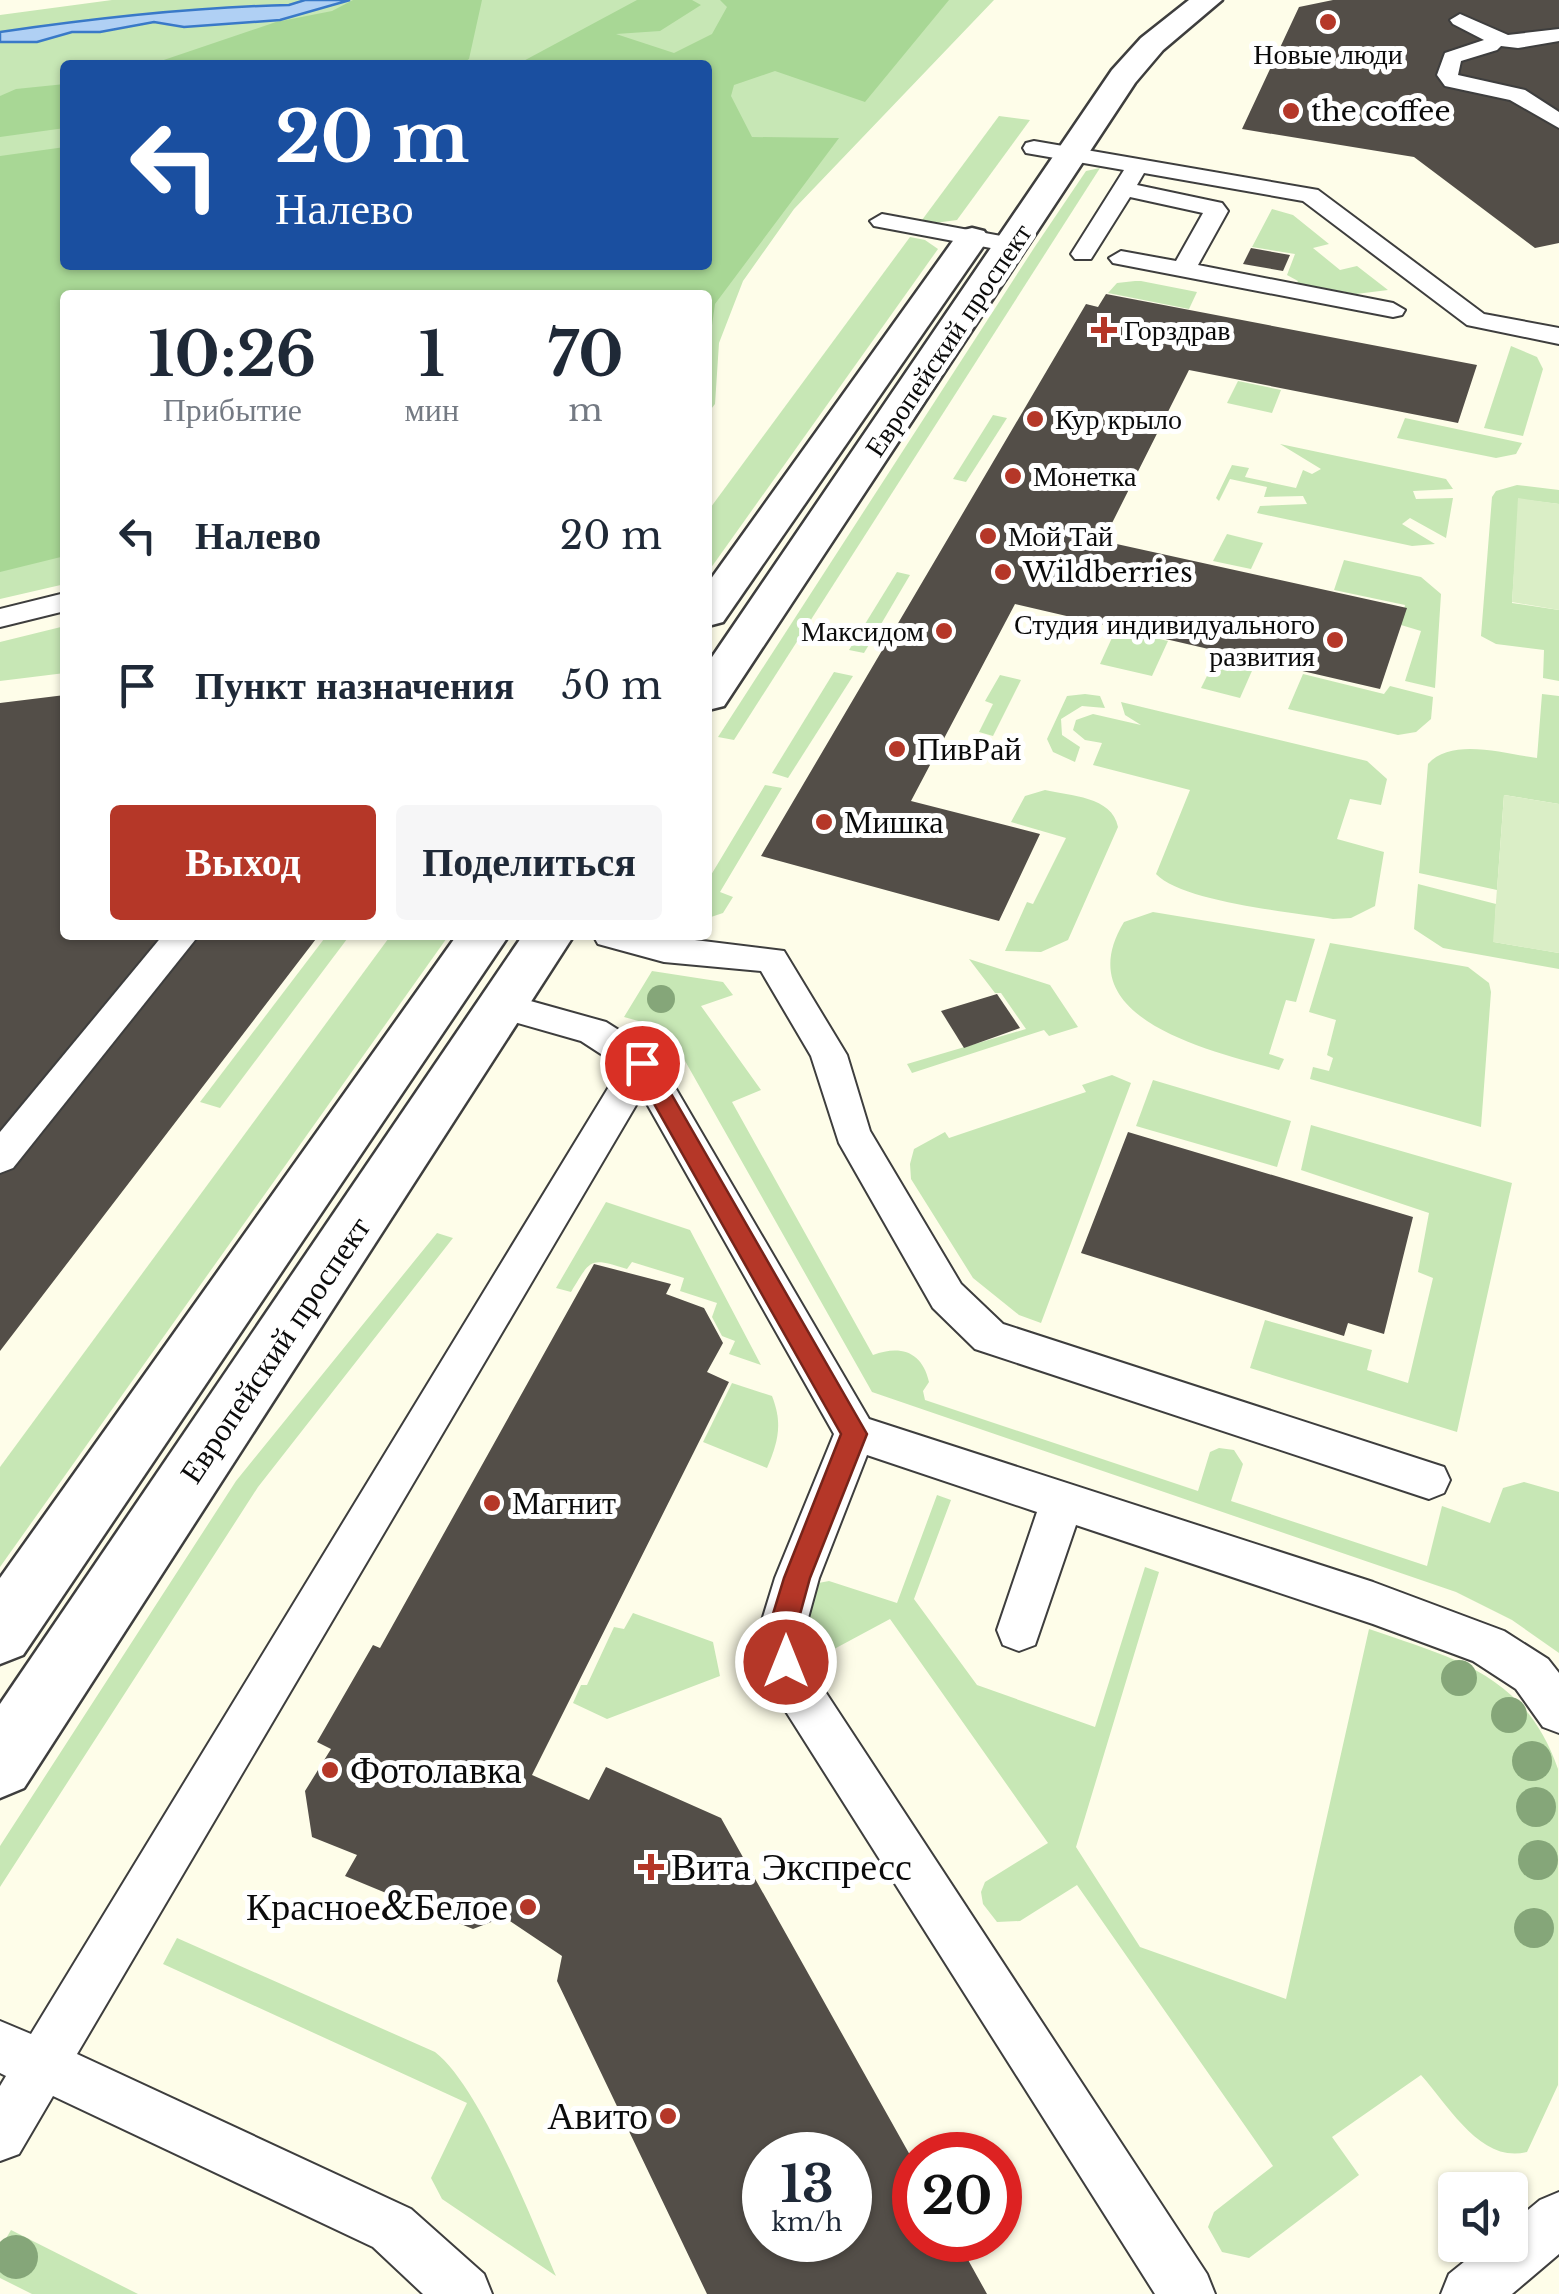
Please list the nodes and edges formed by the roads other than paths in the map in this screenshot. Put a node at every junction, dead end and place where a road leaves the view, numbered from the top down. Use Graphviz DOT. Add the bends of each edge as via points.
graph roads {
  1 [pos="1163,0"];
  2 [pos="1207,0"];
  3 [pos="1460,20"];
  4 [pos="1559,35"];
  5 [pos="1494,40"];
  6 [pos="1093,60"];
  7 [pos="1054,118"];
  8 [pos="1559,121"];
  9 [pos="1034,148"];
  10 [pos="1072,155"];
  11 [pos="1138,166"];
  12 [pos="1014,178"];
  13 [pos="1123,189"];
  14 [pos="993,208"];
  15 [pos="882,221"];
  16 [pos="972,238"];
  17 [pos="1012,245"];
  18 [pos="1083,254"];
  19 [pos="1121,258"];
  20 [pos="1183,270"];
  21 [pos="1393,310"];
  22 [pos="1559,336"];
  23 [pos="60,603"];
  24 [pos="712,607"];
  25 [pos="0,618"];
  26 [pos="712,683"];
  27 [pos="178,940"];
  28 [pos="481,940"];
  29 [pos="547,940"];
  30 [pos="628,940"];
  31 [pos="502,1006"];
  32 [pos="642,1063"];
  33 [pos="0,1158"];
  34 [pos="854,1434"];
  35 [pos="1429,1480"];
  36 [pos="1062,1502"];
  37 [pos="1018,1630"];
  38 [pos="0,1633"];
  39 [pos="1559,1710"];
  40 [pos="0,1764"];
  41 [pos="20,2056"];
  42 [pos="0,2135"];
  43 [pos="1559,2219"];
  44 [pos="439,2284"];
  45 [pos="1187,2294"];
  46 [pos="1469,2294"];
  1 -- 6 [label="street"];
  2 -- 10 [label="street, Европейский проспект" via="1123,77"];
  3 -- 5 [label="lane"];
  4 -- 5 [label="lane" via="1517,44"];
  5 -- 8 [label="lane" via="1452,57 1447,76 1461,86 1517,95"];
  7 -- 9 [label="street, Европейский проспект"];
  9 -- 10 [label="lane"];
  9 -- 12 [label="street, Европейский проспект"];
  10 -- 11 [label="lane"];
  10 -- 17 [label="street, Европейский проспект"];
  11 -- 13 [label="lane"];
  11 -- 22 [label="lane" via="1310,195 1476,320"];
  13 -- 18 [label="lane"];
  13 -- 20 [label="lane" via="1214,208"];
  14 -- 16 [label="street, Европейский проспект"];
  15 -- 16 [label="lane"];
  16 -- 17 [label="lane"];
  16 -- 24 [label="street, Европейский проспект"];
  17 -- 26 [label="street, Европейский проспект"];
  19 -- 20 [label="lane"];
  20 -- 21 [label="lane"];
  23 -- 25 [label="lane"];
  27 -- 33 [label="lane"];
  28 -- 38 [label="street, Европейский проспект"];
  29 -- 31 [label="street, Европейский проспект"];
  30 -- 35 [label="lane" via="772,960 829,1055 852,1132 947,1296 989,1337"];
  31 -- 32 [label="lane" via="593,1030"];
  31 -- 40 [label="street, Европейский проспект"];
  32 -- 34 [label="lane"];
  32 -- 41 [label="lane"];
  34 -- 36 [label="lane"];
  34 -- 45 [label="lane" via="779,1640 794,1684"];
  36 -- 37 [label="lane"];
  36 -- 39 [label="lane" via="1488,1646 1532,1674"];
  41 -- 42 [label="lane"];
  41 -- 44 [label="lane" via="392,2228"];
  43 -- 46 [label="lane"];
}
